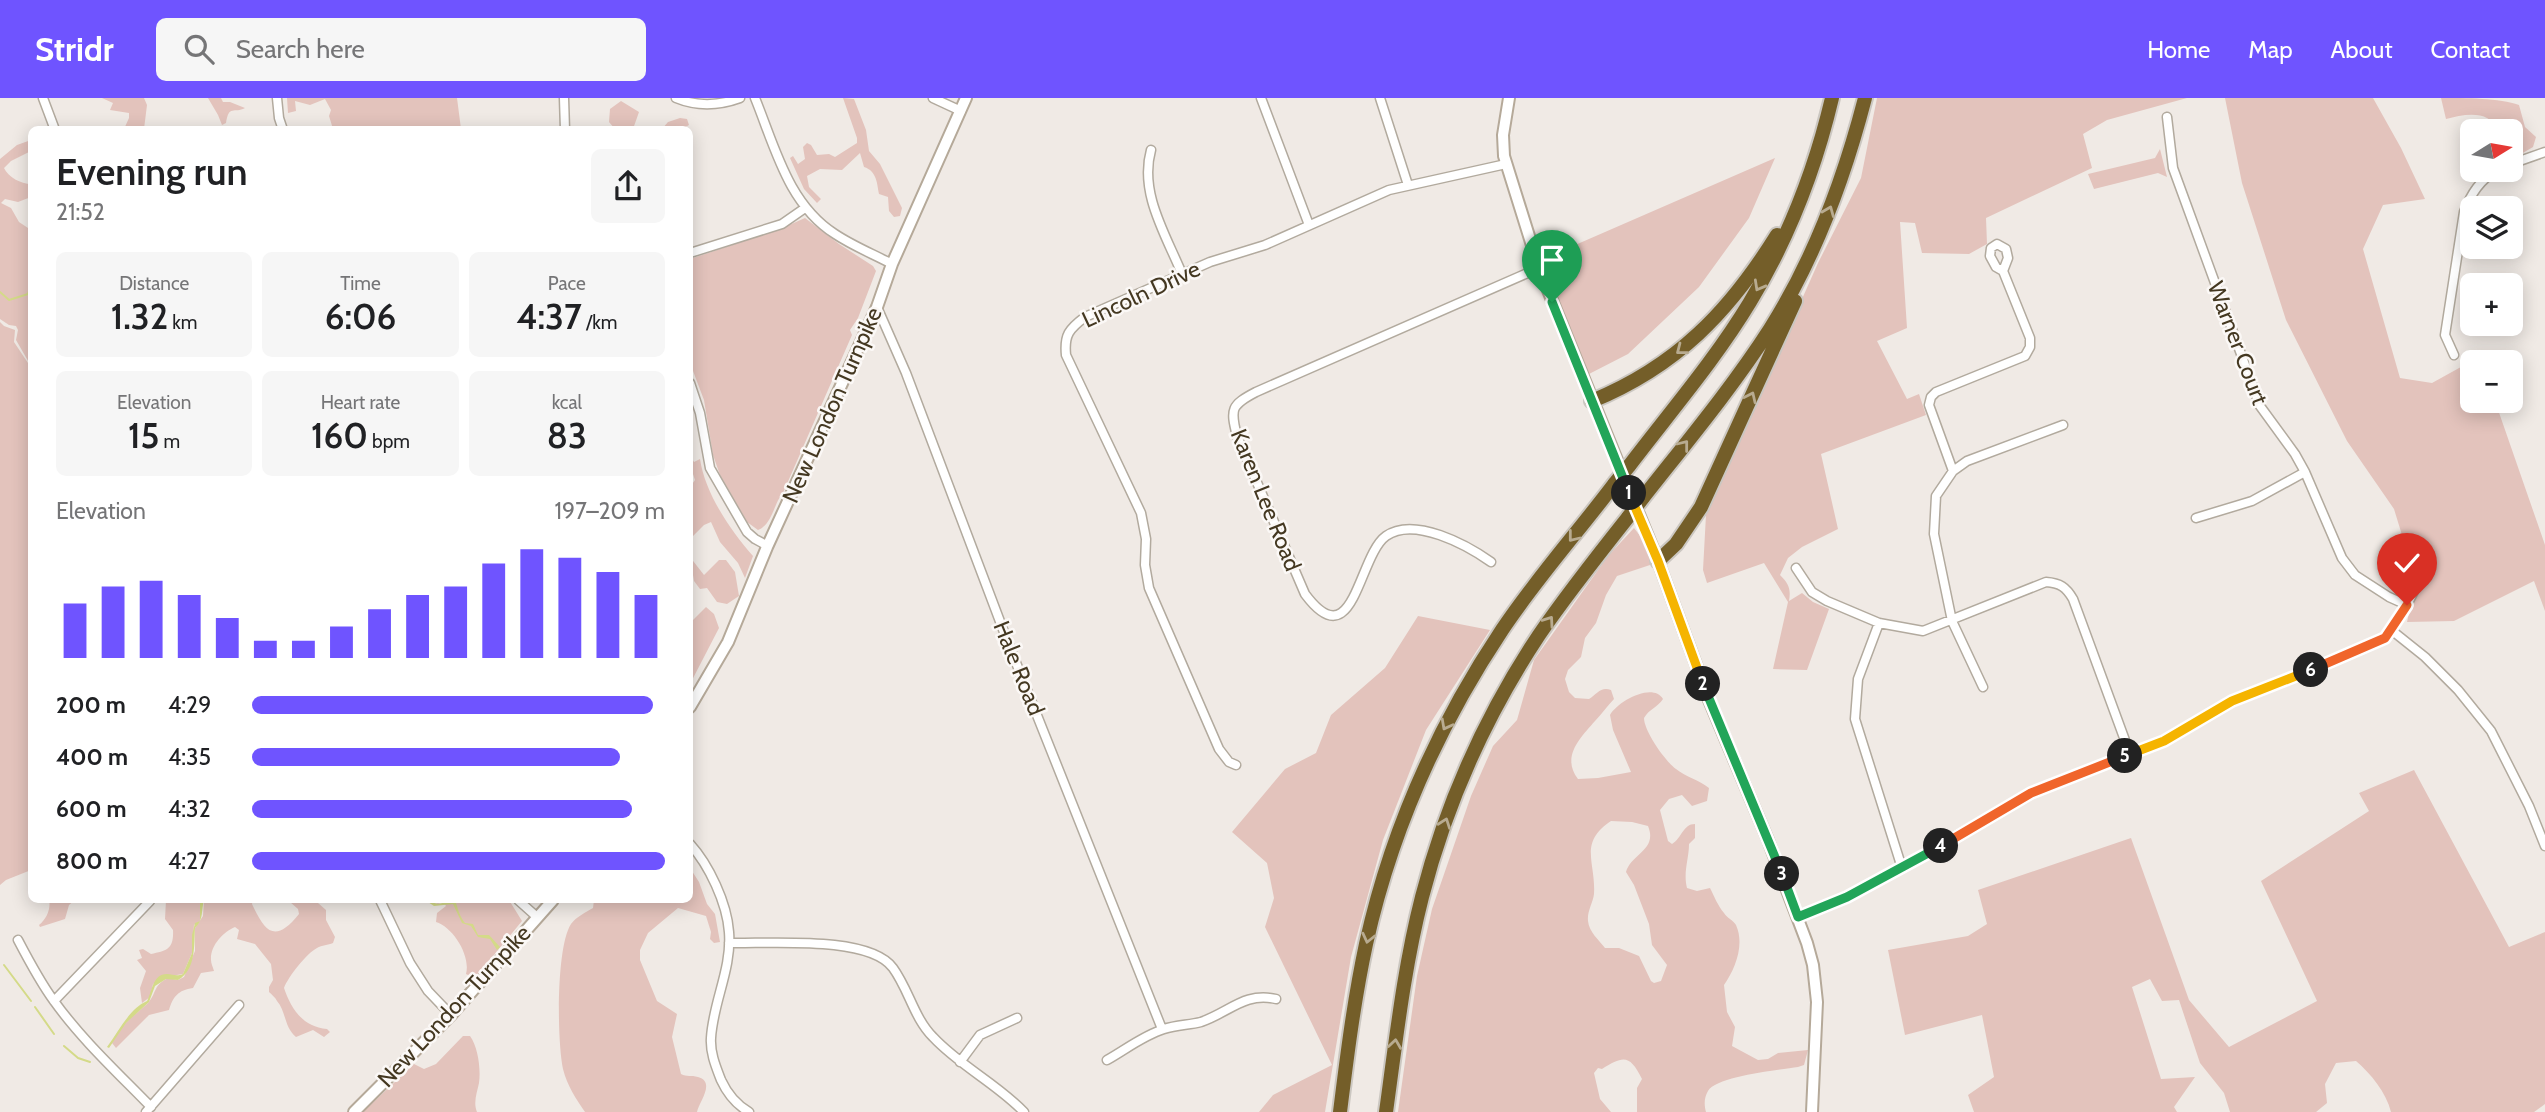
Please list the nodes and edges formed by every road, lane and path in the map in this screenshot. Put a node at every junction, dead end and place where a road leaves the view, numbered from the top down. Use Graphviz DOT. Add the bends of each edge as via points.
graph roads {
  1 [pos="43,98"];
  2 [pos="277,98"];
  3 [pos="564,98"];
  4 [pos="676,98"];
  5 [pos="740,98"];
  6 [pos="755,98"];
  7 [pos="933,98"];
  8 [pos="967,98"];
  9 [pos="1261,98"];
  10 [pos="1380,98"];
  11 [pos="1509,98"];
  12 [pos="1832,98"];
  13 [pos="1865,98"];
  14 [pos="961,111"];
  15 [pos="2167,117"];
  16 [pos="54,126"];
  17 [pos="282,126"];
  18 [pos="565,126"];
  19 [pos="1151,150"];
  20 [pos="2545,152"];
  21 [pos="2524,159"];
  22 [pos="1506,164"];
  23 [pos="2481,182"];
  24 [pos="1408,185"];
  25 [pos="1800,202"];
  26 [pos="805,208"];
  27 [pos="1309,225"];
  28 [pos="693,252"];
  29 [pos="1811,254"];
  30 [pos="892,264"];
  31 [pos="1539,268"];
  32 [pos="2003,271"];
  33 [pos="1182,274"];
  34 [pos="877,307"];
  35 [pos="2454,355"];
  36 [pos="693,391"];
  37 [pos="1592,401"];
  38 [pos="2063,425"];
  39 [pos="1953,471"];
  40 [pos="2305,472"];
  41 [pos="2196,517"];
  42 [pos="768,546"];
  43 [pos="1658,561"];
  44 [pos="1492,562"];
  45 [pos="1796,568"];
  46 [pos="2414,591"];
  47 [pos="2407,605"];
  48 [pos="1952,621"];
  49 [pos="1879,623"];
  50 [pos="2390,629"];
  51 [pos="1983,687"];
  52 [pos="693,702"];
  53 [pos="2130,754"];
  54 [pos="1236,765"];
  55 [pos="2545,846"];
  56 [pos="693,848"];
  57 [pos="1902,868"];
  58 [pos="148,903"];
  59 [pos="381,903"];
  60 [pos="521,903"];
  61 [pos="550,903"];
  62 [pos="537,917"];
  63 [pos="1798,917"];
  64 [pos="18,940"];
  65 [pos="729,943"];
  66 [pos="1276,999"];
  67 [pos="54,1001"];
  68 [pos="239,1004"];
  69 [pos="451,1015"];
  70 [pos="1017,1018"];
  71 [pos="1162,1029"];
  72 [pos="1107,1060"];
  73 [pos="960,1062"];
  74 [pos="148,1109"];
  75 [pos="354,1112"];
  76 [pos="749,1112"];
  77 [pos="1024,1112"];
  78 [pos="1340,1112"];
  79 [pos="1386,1112"];
  80 [pos="1812,1112"];
  1 -- 16 [label="street"];
  2 -- 17 [label="street"];
  3 -- 18 [label="street"];
  4 -- 5 [label="street" via="710,105"];
  6 -- 26 [label="street" via="783,172"];
  7 -- 14 [label="street"];
  8 -- 14 [label="street, New London Turnpike"];
  9 -- 27 [label="street"];
  10 -- 24 [label="street"];
  11 -- 22 [label="street" via="1503,135"];
  12 -- 25 [label="highway"];
  29 -- 13 [label="highway, one-way" via="1841,180"];
  14 -- 30 [label="street, New London Turnpike"];
  15 -- 40 [label="street, Warner Court" via="2173,168 2253,389"];
  19 -- 33 [label="street" via="1150,198"];
  20 -- 21 [label="street"];
  22 -- 24 [label="street, Lincoln Drive"];
  22 -- 31 [label="street"];
  23 -- 35 [label="street" via="2464,212 2445,335"];
  24 -- 27 [label="street, Lincoln Drive"];
  25 -- 37 [label="highway, one-way" via="1699,335 1662,364"];
  25 -- 78 [label="highway, one-way, bridge" via="1741,316 1504,627 1421,775 1371,925"];
  26 -- 28 [label="street" via="782,224"];
  26 -- 30 [label="street" via="835,234"];
  27 -- 33 [label="street, Lincoln Drive"];
  43 -- 29 [label="highway, one-way" via="1676,544 1707,494 1790,314"];
  79 -- 29 [label="highway, one-way, bridge" via="1417,915 1457,791 1486,728 1557,610 1755,351"];
  30 -- 34 [label="street, New London Turnpike"];
  31 -- 37 [label="street"];
  31 -- 44 [label="street, Karen Lee Road" via="1256,392 1238,402 1233,411 1237,436 1305,594 1317,610 1340,614 1351,606 1375,547 1387,535 1405,529 1433,533"];
  32 -- 39 [label="street" via="2030,347 2025,356 1931,397 1929,405"];
  33 -- 54 [label="street, Lincoln Drive" via="1085,317 1064,339 1066,355 1141,513 1149,588 1219,749"];
  34 -- 42 [label="street, New London Turnpike"];
  34 -- 71 [label="street, Hale Road"];
  36 -- 42 [label="street" via="714,478 747,532"];
  37 -- 43 [label="street"];
  38 -- 39 [label="street" via="1995,449"];
  39 -- 48 [label="street" via="1936,496 1934,515"];
  40 -- 41 [label="street" via="2252,501"];
  40 -- 47 [label="street, Warner Court" via="2342,558 2355,575"];
  42 -- 52 [label="street, New London Turnpike" via="729,642"];
  43 -- 63 [label="street"];
  45 -- 49 [label="street" via="1812,592"];
  46 -- 47 [label="street"];
  47 -- 50 [label="street"];
  48 -- 49 [label="street" via="1923,631"];
  48 -- 51 [label="street"];
  48 -- 53 [label="street" via="2046,582 2059,583 2073,599"];
  49 -- 57 [label="street" via="1858,679 1855,719"];
  50 -- 53 [label="street" via="2385,638 2232,701 2164,741"];
  50 -- 55 [label="street" via="2458,690 2491,731"];
  53 -- 57 [label="street" via="2031,793"];
  56 -- 65 [label="street" via="721,898"];
  57 -- 63 [label="street"];
  58 -- 67 [label="street"];
  59 -- 69 [label="street" via="428,991"];
  60 -- 62 [label="street"];
  61 -- 62 [label="street, New London Turnpike"];
  62 -- 69 [label="street, New London Turnpike"];
  63 -- 80 [label="street" via="1816,982"];
  64 -- 67 [label="street"];
  65 -- 73 [label="street" via="849,946 873,953 892,966 923,1027"];
  65 -- 76 [label="street" via="710,1039 724,1086"];
  66 -- 71 [label="street" via="1262,995 1247,998 1200,1022"];
  67 -- 74 [label="street"];
  68 -- 74 [label="street"];
  69 -- 75 [label="street, New London Turnpike"];
  70 -- 73 [label="street" via="979,1035"];
  71 -- 72 [label="street"];
  73 -- 77 [label="street"];
}
